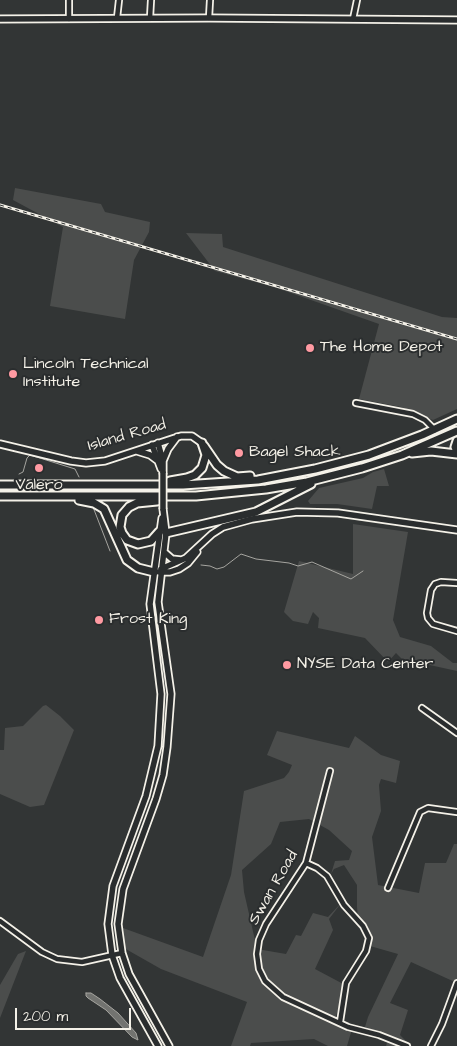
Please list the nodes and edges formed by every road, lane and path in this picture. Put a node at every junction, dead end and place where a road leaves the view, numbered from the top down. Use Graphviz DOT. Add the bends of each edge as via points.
graph roads {
  1 [pos="69,0"];
  2 [pos="119,0"];
  3 [pos="151,0"];
  4 [pos="210,0"];
  5 [pos="357,0"];
  6 [pos="69,18"];
  7 [pos="117,18"];
  8 [pos="150,18"];
  9 [pos="209,18"];
  10 [pos="0,19"];
  11 [pos="353,19"];
  12 [pos="457,20"];
  13 [pos="356,403"];
  14 [pos="457,419"];
  15 [pos="435,430"];
  16 [pos="457,431"];
  17 [pos="179,436"];
  18 [pos="457,441"];
  19 [pos="202,443"];
  20 [pos="0,444"];
  21 [pos="155,444"];
  22 [pos="135,451"];
  23 [pos="457,453"];
  24 [pos="402,455"];
  25 [pos="161,462"];
  26 [pos="260,479"];
  27 [pos="321,479"];
  28 [pos="0,485"];
  29 [pos="120,486"];
  30 [pos="0,496"];
  31 [pos="182,496"];
  32 [pos="64,497"];
  33 [pos="457,530"];
  34 [pos="162,533"];
  35 [pos="205,541"];
  36 [pos="164,552"];
  37 [pos="183,560"];
  38 [pos="159,571"];
  39 [pos="457,583"];
  40 [pos="457,631"];
  41 [pos="422,708"];
  42 [pos="457,733"];
  43 [pos="330,771"];
  44 [pos="146,796"];
  45 [pos="457,812"];
  46 [pos="136,824"];
  47 [pos="146,824"];
  48 [pos="136,850"];
  49 [pos="306,863"];
  50 [pos="388,888"];
  51 [pos="0,921"];
  52 [pos="122,953"];
  53 [pos="112,955"];
  54 [pos="457,983"];
  55 [pos="340,1022"];
  56 [pos="158,1044"];
  57 [pos="169,1046"];
  58 [pos="407,1046"];
  59 [pos="431,1046"];
  1 -- 6 [label="street"];
  2 -- 7 [label="street"];
  3 -- 8 [label="street"];
  4 -- 9 [label="street"];
  5 -- 11 [label="street"];
  6 -- 7 [label="main road"];
  6 -- 10 [label="main road"];
  7 -- 8 [label="main road"];
  8 -- 9 [label="main road"];
  9 -- 11 [label="main road"];
  11 -- 12 [label="main road"];
  13 -- 15 [label="street" via="413,414"];
  14 -- 15 [label="highway"];
  15 -- 26 [label="highway" via="349,460"];
  16 -- 24 [label="highway"];
  17 -- 19 [label="main road, Island Road" via="190,436"];
  17 -- 21 [label="main road, Island Road"];
  17 -- 25 [label="main road"];
  18 -- 23 [label="highway"];
  19 -- 26 [label="highway" via="224,471 237,476 257,475"];
  19 -- 29 [label="highway" via="205,461 195,475"];
  20 -- 22 [label="main road, Island Road" via="86,463 105,461"];
  21 -- 22 [label="main road, Island Road"];
  21 -- 25 [label="main road"];
  22 -- 25 [label="main road"];
  23 -- 24 [label="highway" via="431,451"];
  24 -- 27 [label="highway"];
  25 -- 34 [label="main road, bridge"];
  26 -- 29 [label="highway" via="197,485"];
  27 -- 31 [label="highway" via="245,492"];
  27 -- 34 [label="highway" via="256,512"];
  28 -- 29 [label="highway"];
  30 -- 32 [label="highway"];
  31 -- 32 [label="highway"];
  31 -- 34 [label="highway" via="138,503 122,515 122,533 132,543 146,544"];
  32 -- 38 [label="highway" via="94,503 104,509 127,560 138,568"];
  33 -- 35 [label="main road" via="338,513 303,512 233,524 217,530"];
  34 -- 36 [label="main road"];
  34 -- 38 [label="main road"];
  35 -- 37 [label="main road"];
  35 -- 38 [label="main road" via="185,565 170,572"];
  36 -- 37 [label="main road" via="172,559"];
  36 -- 38 [label="main road"];
  37 -- 38 [label="main road"];
  38 -- 44 [label="main road" via="150,610 160,678 161,711 155,764"];
  38 -- 47 [label="main road" via="159,606 171,711 163,775"];
  39 -- 40 [label="street" via="435,584 427,613 433,624"];
  41 -- 42 [label="street"];
  43 -- 49 [label="street, Swan Road"];
  44 -- 46 [label="main road"];
  44 -- 47 [label="main road" via="148,799 140,820"];
  45 -- 50 [label="street" via="428,808 420,812"];
  46 -- 48 [label="main road" via="130,845"];
  46 -- 53 [label="main road" via="110,899 108,924"];
  47 -- 48 [label="main road"];
  48 -- 52 [label="main road" via="120,900 118,924"];
  49 -- 55 [label="street" via="327,876 344,905 370,938 366,951 346,983"];
  49 -- 55 [label="street, Swan Road" via="261,933 258,962 265,980 279,994"];
  51 -- 53 [label="street" via="57,959 82,962"];
  52 -- 53 [label="street"];
  52 -- 57 [label="main road" via="134,985"];
  53 -- 56 [label="main road" via="126,990"];
  54 -- 59 [label="street"];
  55 -- 58 [label="street, Swan Road"];
}
